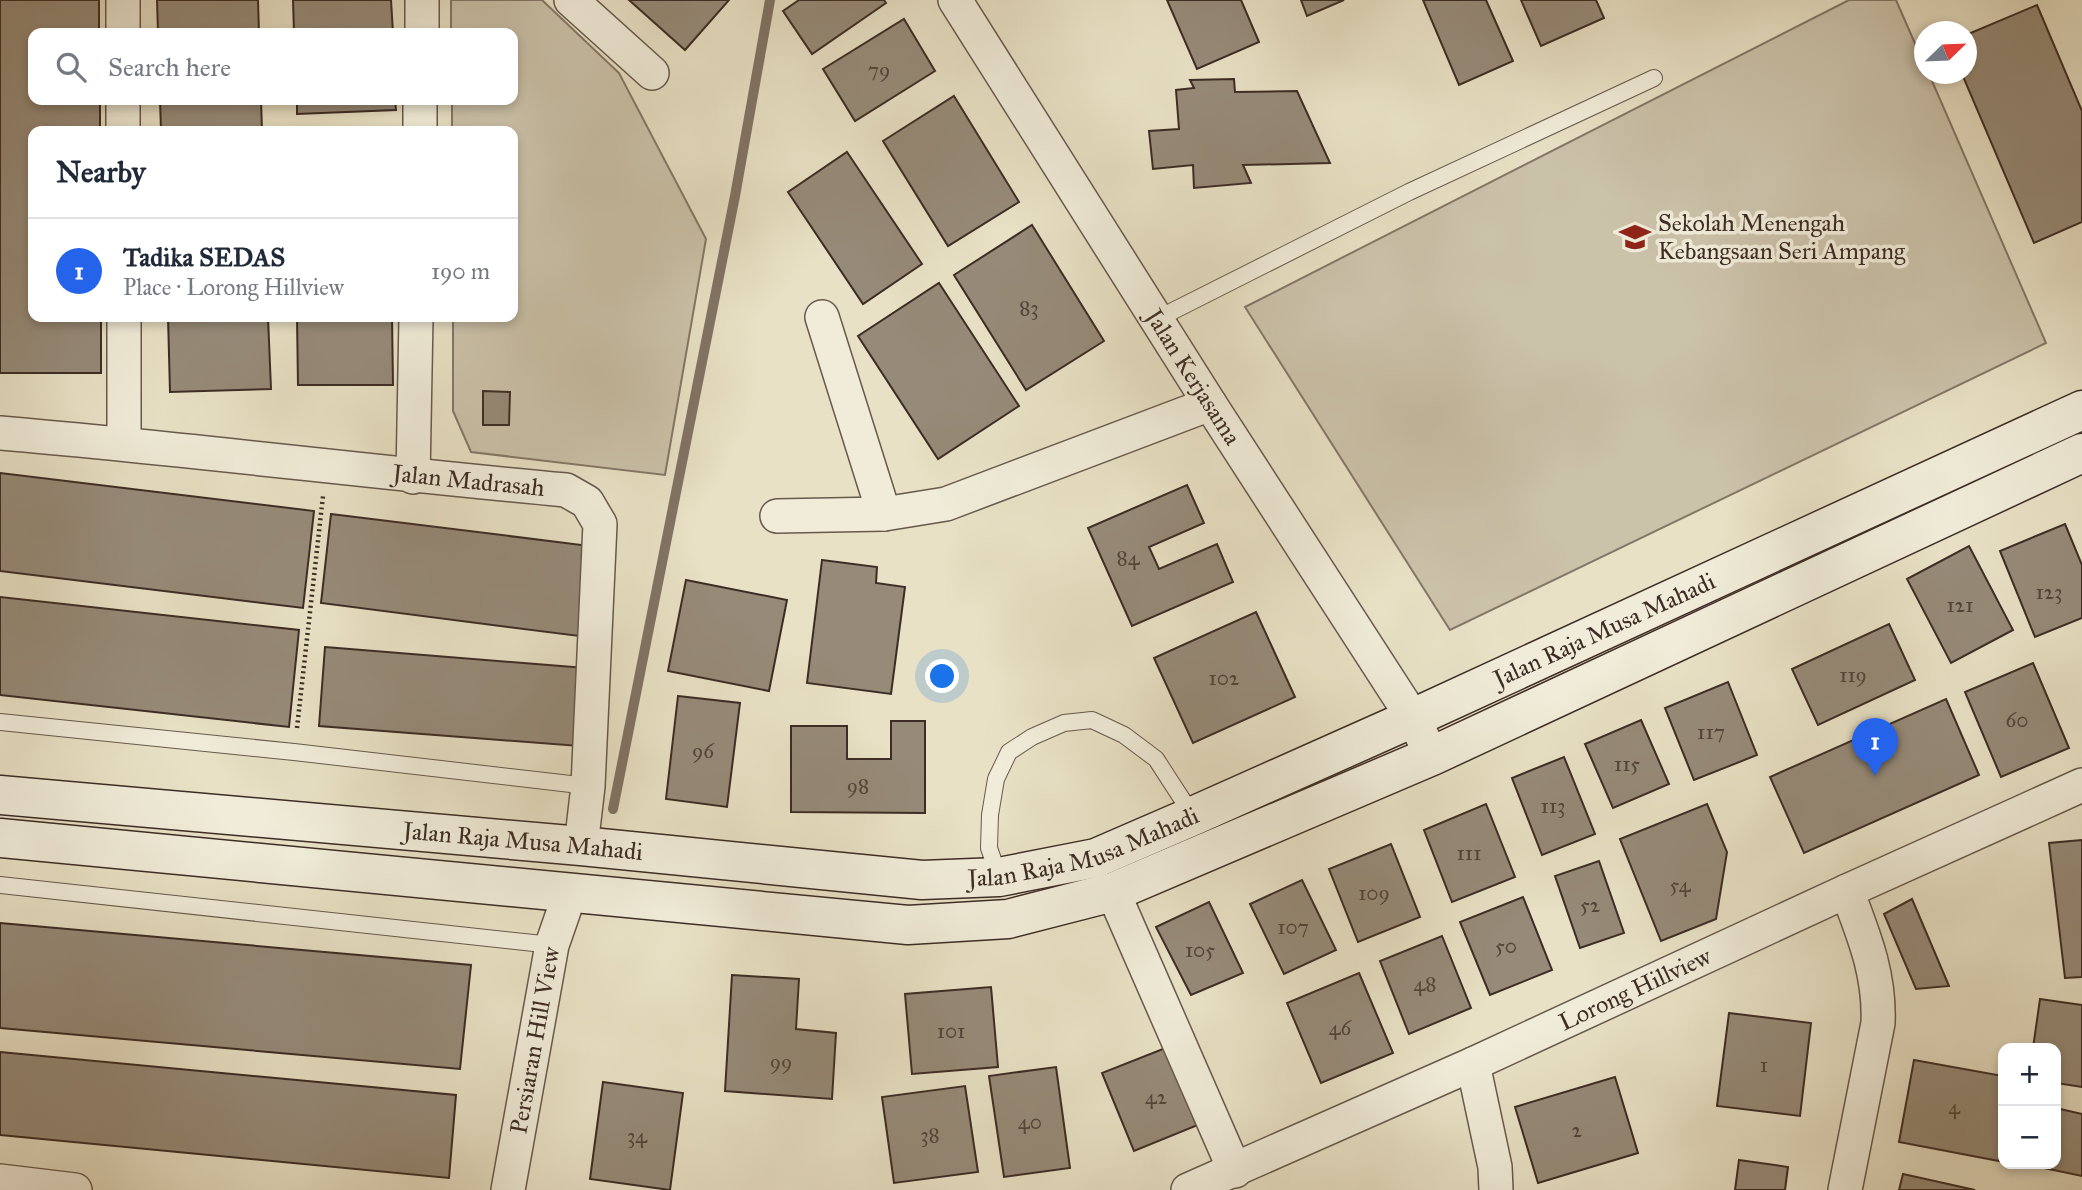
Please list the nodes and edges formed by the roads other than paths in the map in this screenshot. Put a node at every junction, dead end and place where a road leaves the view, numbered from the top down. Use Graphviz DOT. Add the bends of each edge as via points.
graph roads {
  1 [pos="123,0"];
  2 [pos="422,0"];
  3 [pos="571,0"];
  4 [pos="954,0"];
  5 [pos="123,28"];
  6 [pos="422,28"];
  7 [pos="652,72"];
  8 [pos="1654,78"];
  9 [pos="123,105"];
  10 [pos="421,105"];
  11 [pos="124,126"];
  12 [pos="420,126"];
  13 [pos="822,317"];
  14 [pos="1157,320"];
  15 [pos="124,322"];
  16 [pos="416,322"];
  17 [pos="1210,404"];
  18 [pos="2082,410"];
  19 [pos="0,433"];
  20 [pos="124,443"];
  21 [pos="2082,453"];
  22 [pos="413,477"];
  23 [pos="884,514"];
  24 [pos="777,516"];
  25 [pos="1413,718"];
  26 [pos="0,722"];
  27 [pos="1432,756"];
  28 [pos="2082,785"];
  29 [pos="588,786"];
  30 [pos="0,795"];
  31 [pos="1193,816"];
  32 [pos="0,838"];
  33 [pos="581,846"];
  34 [pos="999,877"];
  35 [pos="0,885"];
  36 [pos="1847,891"];
  37 [pos="1113,892"];
  38 [pos="570,893"];
  39 [pos="552,945"];
  40 [pos="1473,1064"];
  41 [pos="1235,1171"];
  42 [pos="0,1181"];
  43 [pos="75,1190"];
  44 [pos="508,1190"];
  45 [pos="1188,1190"];
  46 [pos="1496,1190"];
  47 [pos="1845,1190"];
  1 -- 5 [label="street"];
  2 -- 6 [label="street"];
  3 -- 7 [label="street"];
  4 -- 14 [label="street, Jalan Kerjasama"];
  8 -- 14 [label="lane" via="1409,192"];
  9 -- 11 [label="street"];
  10 -- 12 [label="street"];
  13 -- 23 [label="street"];
  14 -- 17 [label="street, Jalan Kerjasama"];
  15 -- 20 [label="street"];
  16 -- 22 [label="street"];
  17 -- 23 [label="street" via="946,504"];
  17 -- 25 [label="street, Jalan Kerjasama"];
  18 -- 25 [label="main road, Jalan Raja Musa Mahadi"];
  19 -- 20 [label="street, Jalan Madrasah"];
  20 -- 22 [label="street, Jalan Madrasah"];
  21 -- 27 [label="main road, Jalan Raja Musa Mahadi"];
  22 -- 29 [label="street, Jalan Madrasah" via="566,489 587,502 600,524"];
  23 -- 24 [label="street"];
  25 -- 27 [label="street, Jalan Kerjasama"];
  25 -- 31 [label="main road, Jalan Raja Musa Mahadi"];
  26 -- 29 [label="lane"];
  27 -- 37 [label="main road, Jalan Raja Musa Mahadi"];
  28 -- 36 [label="street, Lorong Hillview"];
  29 -- 33 [label="street, Jalan Madrasah"];
  30 -- 33 [label="main road, Jalan Raja Musa Mahadi"];
  31 -- 34 [label="main road, Jalan Raja Musa Mahadi" via="1096,858"];
  31 -- 34 [label="lane" via="1156,758 1125,735 1092,720 1064,723 1009,752 996,779 989,848"];
  32 -- 38 [label="main road, Jalan Raja Musa Mahadi"];
  33 -- 34 [label="main road, Jalan Raja Musa Mahadi" via="922,880"];
  35 -- 39 [label="lane"];
  36 -- 40 [label="street, Lorong Hillview"];
  36 -- 47 [label="street" via="1872,960 1879,1002"];
  37 -- 38 [label="main road, Jalan Raja Musa Mahadi" via="1008,919 908,925"];
  37 -- 41 [label="street"];
  38 -- 39 [label="street, Persiaran Hill View"];
  39 -- 44 [label="street, Persiaran Hill View"];
  40 -- 41 [label="street, Lorong Hillview"];
  40 -- 46 [label="street"];
  41 -- 45 [label="street, Lorong Hillview"];
  42 -- 43 [label="street"];
}
